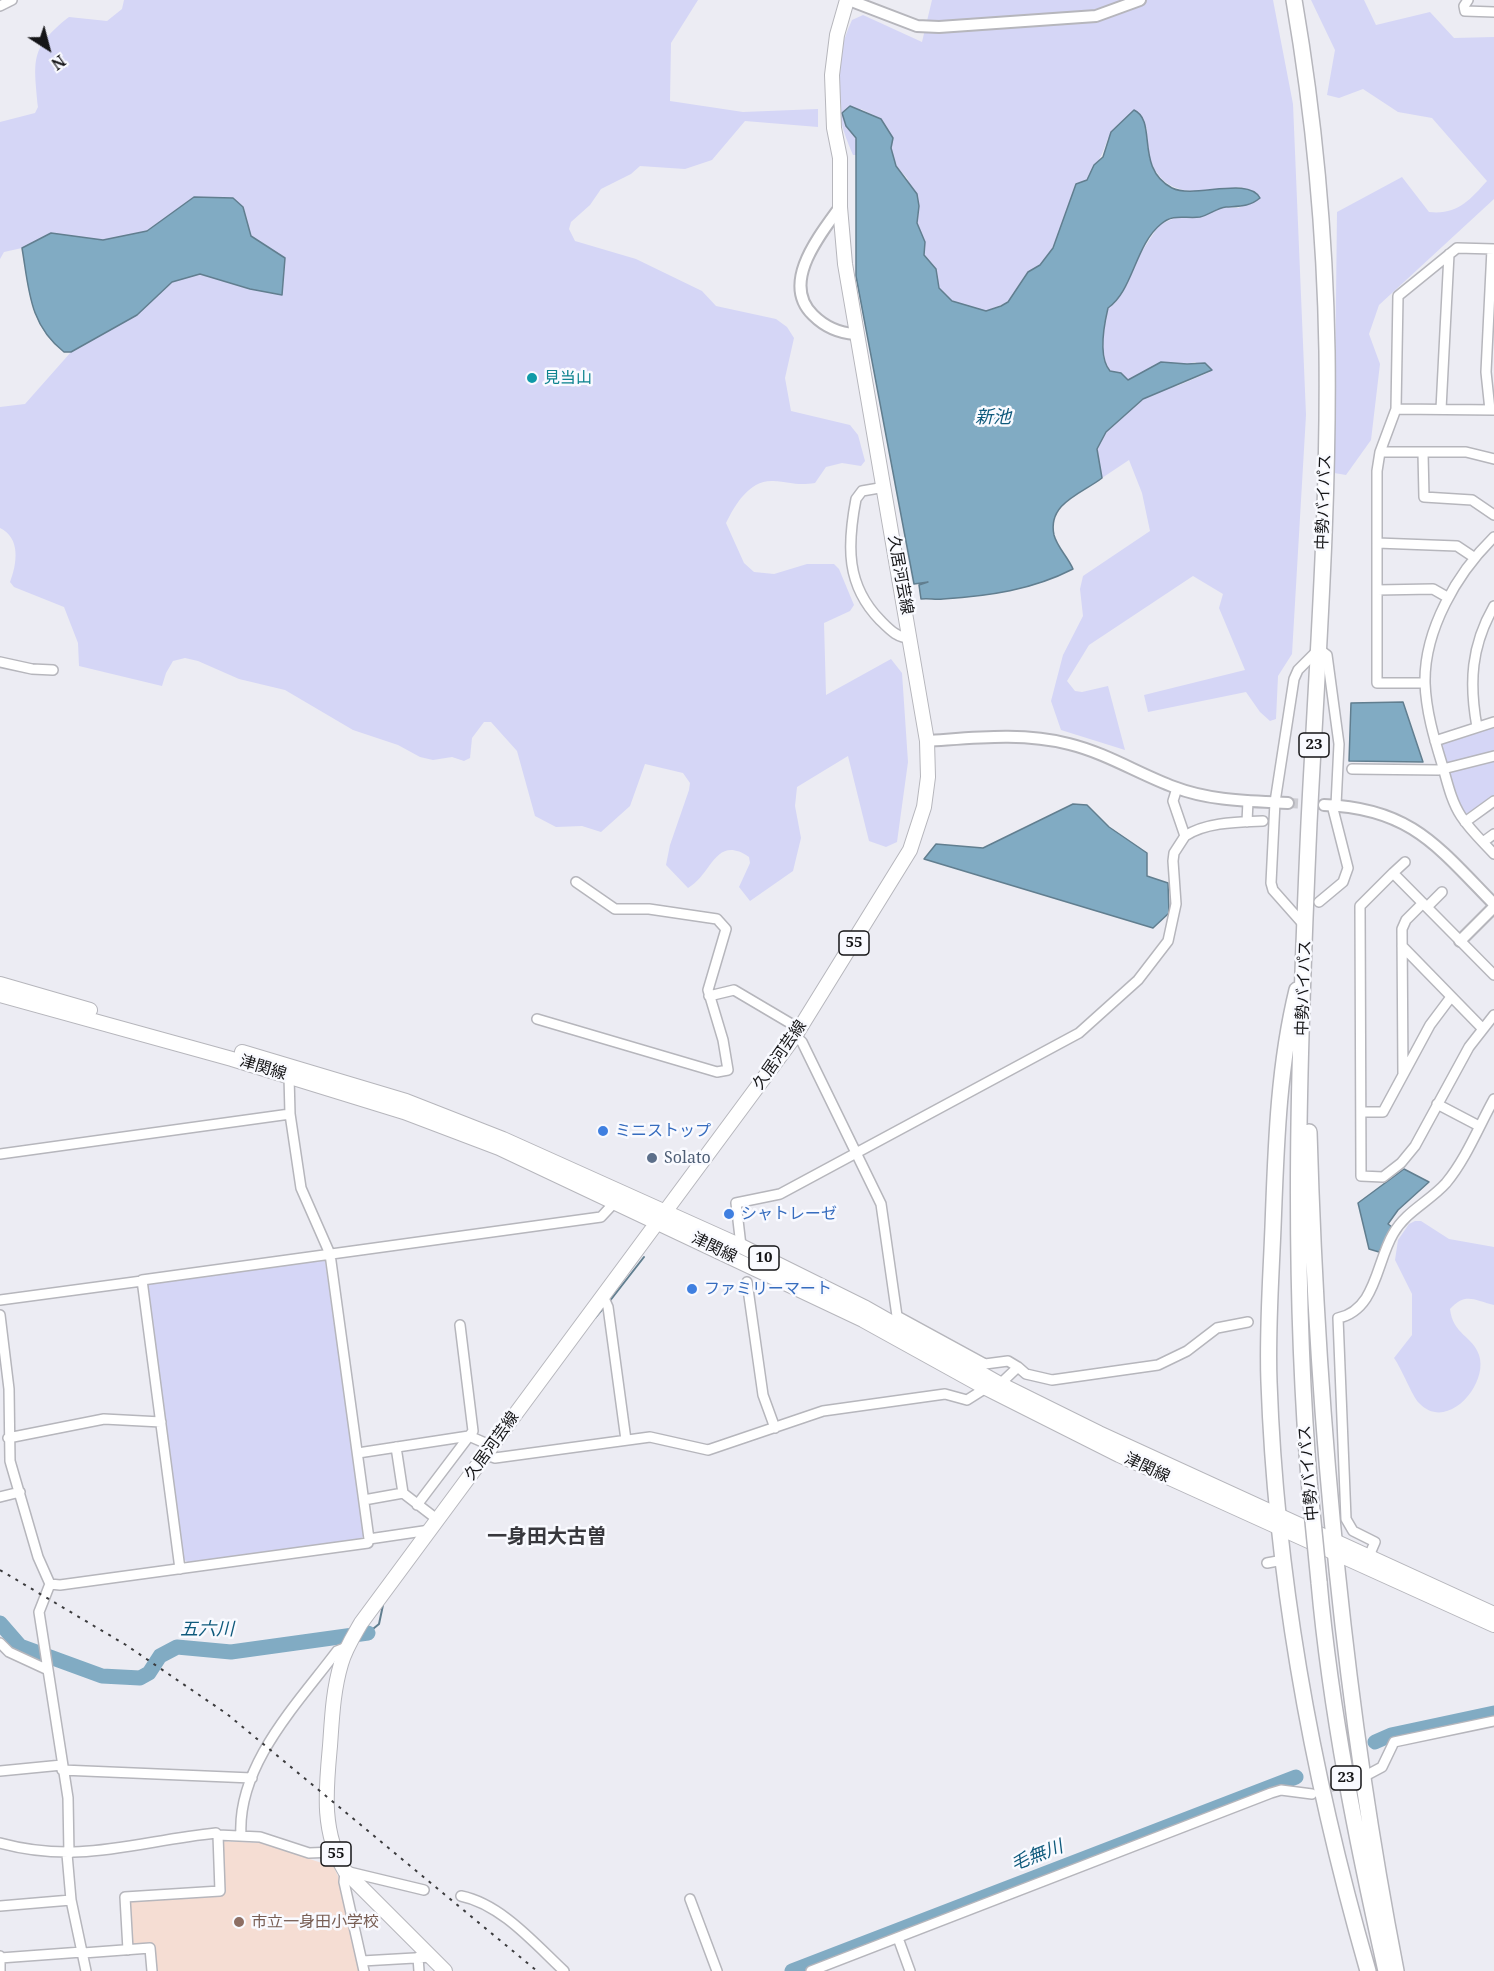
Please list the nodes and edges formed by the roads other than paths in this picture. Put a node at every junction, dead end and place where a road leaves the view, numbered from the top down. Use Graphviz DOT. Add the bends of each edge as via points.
graph roads {
  1 [pos="12,0"];
  2 [pos="848,0"];
  3 [pos="1140,0"];
  4 [pos="1294,0"];
  5 [pos="1468,0"];
  6 [pos="0,6"];
  7 [pos="1494,12"];
  8 [pos="840,207"];
  9 [pos="1493,249"];
  10 [pos="1449,254"];
  11 [pos="855,334"];
  12 [pos="1396,409"];
  13 [pos="1441,409"];
  14 [pos="1492,410"];
  15 [pos="1380,452"];
  16 [pos="1424,453"];
  17 [pos="1494,459"];
  18 [pos="885,487"];
  19 [pos="1494,515"];
  20 [pos="1494,537"];
  21 [pos="1377,543"];
  22 [pos="1475,558"];
  23 [pos="1377,590"];
  24 [pos="1447,597"];
  25 [pos="1494,606"];
  26 [pos="911,638"];
  27 [pos="1319,649"];
  28 [pos="0,662"];
  29 [pos="53,670"];
  30 [pos="1425,683"];
  31 [pos="1494,722"];
  32 [pos="1477,727"];
  33 [pos="927,741"];
  34 [pos="1435,741"];
  35 [pos="1494,756"];
  36 [pos="1352,769"];
  37 [pos="1443,769"];
  38 [pos="1177,788"];
  39 [pos="1248,801"];
  40 [pos="1494,801"];
  41 [pos="1275,802"];
  42 [pos="1288,803"];
  43 [pos="1331,805"];
  44 [pos="1263,821"];
  45 [pos="1247,822"];
  46 [pos="1465,822"];
  47 [pos="1494,834"];
  48 [pos="1185,836"];
  49 [pos="1483,842"];
  50 [pos="1494,854"];
  51 [pos="1405,862"];
  52 [pos="1394,873"];
  53 [pos="576,882"];
  54 [pos="1442,893"];
  55 [pos="1319,902"];
  56 [pos="1425,905"];
  57 [pos="1494,905"];
  58 [pos="1306,927"];
  59 [pos="1460,941"];
  60 [pos="1402,946"];
  61 [pos="1305,961"];
  62 [pos="1494,974"];
  63 [pos="0,984"];
  64 [pos="0,995"];
  65 [pos="709,996"];
  66 [pos="1451,997"];
  67 [pos="1494,1015"];
  68 [pos="537,1019"];
  69 [pos="1482,1028"];
  70 [pos="798,1033"];
  71 [pos="1403,1075"];
  72 [pos="289,1076"];
  73 [pos="1494,1099"];
  74 [pos="1437,1104"];
  75 [pos="1361,1112"];
  76 [pos="290,1114"];
  77 [pos="1479,1126"];
  78 [pos="855,1153"];
  79 [pos="0,1154"];
  80 [pos="615,1202"];
  81 [pos="662,1216"];
  82 [pos="741,1246"];
  83 [pos="330,1254"];
  84 [pos="142,1281"];
  85 [pos="747,1282"];
  86 [pos="0,1300"];
  87 [pos="606,1302"];
  88 [pos="0,1315"];
  89 [pos="1248,1322"];
  90 [pos="460,1325"];
  91 [pos="3,1357"];
  92 [pos="1018,1368"];
  93 [pos="1000,1384"];
  94 [pos="986,1388"];
  95 [pos="161,1422"];
  96 [pos="775,1428"];
  97 [pos="470,1436"];
  98 [pos="5,1440"];
  99 [pos="626,1440"];
  100 [pos="396,1447"];
  101 [pos="358,1453"];
  102 [pos="491,1454"];
  103 [pos="20,1492"];
  104 [pos="403,1493"];
  105 [pos="0,1497"];
  106 [pos="364,1500"];
  107 [pos="417,1505"];
  108 [pos="1280,1522"];
  109 [pos="434,1525"];
  110 [pos="369,1539"];
  111 [pos="1335,1547"];
  112 [pos="1369,1556"];
  113 [pos="1283,1560"];
  114 [pos="1267,1563"];
  115 [pos="180,1569"];
  116 [pos="50,1584"];
  117 [pos="1494,1614"];
  118 [pos="1494,1625"];
  119 [pos="0,1643"];
  120 [pos="347,1646"];
  121 [pos="48,1669"];
  122 [pos="322,1671"];
  123 [pos="338,1678"];
  124 [pos="1494,1721"];
  125 [pos="62,1767"];
  126 [pos="0,1771"];
  127 [pos="1367,1775"];
  128 [pos="252,1778"];
  129 [pos="1312,1794"];
  130 [pos="218,1835"];
  131 [pos="241,1835"];
  132 [pos="0,1843"];
  133 [pos="334,1852"];
  134 [pos="68,1854"];
  135 [pos="345,1870"];
  136 [pos="424,1890"];
  137 [pos="461,1896"];
  138 [pos="690,1899"];
  139 [pos="71,1900"];
  140 [pos="0,1906"];
  141 [pos="898,1938"];
  142 [pos="128,1950"];
  143 [pos="82,1953"];
  144 [pos="0,1957"];
  145 [pos="425,1957"];
  146 [pos="363,1966"];
  147 [pos="0,1971"];
  148 [pos="86,1971"];
  149 [pos="152,1971"];
  150 [pos="419,1971"];
  151 [pos="445,1971"];
  152 [pos="564,1971"];
  153 [pos="717,1971"];
  154 [pos="811,1971"];
  155 [pos="910,1971"];
  156 [pos="1368,1971"];
  157 [pos="1386,1971"];
  158 [pos="1396,1971"];
  1 -- 6 [label="street"];
  2 -- 3 [label="street" via="916,26 939,27 1096,16"];
  2 -- 8 [label="main road, 久居河芸線 / 55" via="837,35 832,75"];
  4 -- 27 [label="highway, 中勢バイパス / 23" via="1310,91 1327,350"];
  5 -- 7 [label="street" via="1465,11"];
  8 -- 11 [label="main road, 久居河芸線 / 55"];
  8 -- 11 [label="street" via="805,262 801,292 817,319 833,329"];
  9 -- 10 [label="street" via="1457,248"];
  9 -- 14 [label="street" via="1486,372"];
  10 -- 12 [label="street" via="1398,296"];
  10 -- 13 [label="street"];
  11 -- 18 [label="main road, 久居河芸線 / 55"];
  12 -- 13 [label="street"];
  12 -- 15 [label="street"];
  13 -- 14 [label="street"];
  15 -- 16 [label="street"];
  15 -- 21 [label="street"];
  16 -- 17 [label="street" via="1466,452"];
  16 -- 19 [label="street" via="1424,497 1472,500"];
  18 -- 26 [label="main road, 久居河芸線 / 55"];
  18 -- 26 [label="street" via="862,491 856,500 852,574 859,594 874,614 895,635"];
  20 -- 22 [label="street"];
  21 -- 22 [label="street" via="1456,546"];
  21 -- 23 [label="street"];
  22 -- 24 [label="street"];
  23 -- 24 [label="street" via="1433,589"];
  23 -- 30 [label="street" via="1377,683"];
  24 -- 30 [label="street" via="1430,650"];
  25 -- 32 [label="street" via="1482,630 1472,669"];
  26 -- 33 [label="main road, 久居河芸線 / 55"];
  27 -- 41 [label="street" via="1294,679"];
  27 -- 43 [label="street" via="1327,655 1339,744"];
  27 -- 58 [label="highway, 中勢バイパス / 23"];
  28 -- 29 [label="street"];
  30 -- 34 [label="street"];
  31 -- 32 [label="street"];
  32 -- 34 [label="street"];
  33 -- 38 [label="street" via="1010,736 1054,741 1106,756"];
  33 -- 70 [label="main road, 久居河芸線 / 55" via="924,807 910,850"];
  34 -- 37 [label="street"];
  35 -- 37 [label="street"];
  36 -- 37 [label="street"];
  37 -- 46 [label="street"];
  38 -- 39 [label="street"];
  38 -- 48 [label="street" via="1173,801"];
  39 -- 41 [label="street"];
  39 -- 45 [label="street"];
  40 -- 46 [label="street"];
  41 -- 42 [label="street"];
  41 -- 58 [label="street" via="1270,884"];
  43 -- 55 [label="street" via="1348,868 1343,882"];
  43 -- 57 [label="street" via="1379,811 1408,824 1428,838"];
  44 -- 45 [label="street"];
  45 -- 48 [label="street" via="1193,831"];
  46 -- 49 [label="street"];
  47 -- 49 [label="street"];
  48 -- 78 [label="street" via="1174,853 1176,904 1168,941 1138,980 1079,1033"];
  49 -- 50 [label="street"];
  51 -- 52 [label="street"];
  52 -- 56 [label="street"];
  52 -- 75 [label="street" via="1360,906"];
  53 -- 65 [label="street" via="615,909 675,912 723,923 726,929"];
  54 -- 56 [label="street"];
  56 -- 59 [label="street"];
  56 -- 60 [label="street" via="1403,924"];
  57 -- 59 [label="street"];
  58 -- 61 [label="highway, 中勢バイパス / 23"];
  59 -- 62 [label="street"];
  60 -- 66 [label="street"];
  60 -- 71 [label="street"];
  61 -- 108 [label="highway" via="1285,1039 1276,1147 1269,1379"];
  61 -- 111 [label="highway" via="1312,1251"];
  61 -- 157 [label="highway, 中勢バイパス / 23, bridge" via="1297,1231 1310,1491 1325,1650 1348,1791"];
  63 -- 81 [label="main road, 津関線 / 10" via="406,1101 503,1138"];
  64 -- 72 [label="main road, 津関線 / 10"];
  65 -- 68 [label="street" via="729,1072 717,1072"];
  65 -- 70 [label="street" via="734,990"];
  66 -- 69 [label="street"];
  66 -- 71 [label="street" via="1430,1025"];
  67 -- 69 [label="street"];
  69 -- 74 [label="street"];
  70 -- 78 [label="street"];
  70 -- 81 [label="main road, 久居河芸線 / 55"];
  71 -- 75 [label="street" via="1383,1112"];
  72 -- 76 [label="street"];
  72 -- 80 [label="main road, 津関線 / 10" via="404,1112 499,1148"];
  73 -- 77 [label="street"];
  74 -- 75 [label="street" via="1415,1146 1383,1177 1361,1176"];
  74 -- 77 [label="street"];
  76 -- 79 [label="street"];
  76 -- 83 [label="street" via="301,1188"];
  77 -- 112 [label="street" via="1446,1183 1407,1216 1392,1235 1365,1302 1355,1313 1338,1318 1346,1520 1353,1531 1375,1542"];
  78 -- 82 [label="street" via="771,1198 736,1203"];
  78 -- 92 [label="street" via="881,1204 897,1316 985,1364 1008,1361"];
  80 -- 81 [label="main road, 津関線 / 10"];
  80 -- 83 [label="street" via="602,1217"];
  81 -- 82 [label="main road, 津関線 / 10"];
  81 -- 87 [label="main road, 久居河芸線 / 55"];
  81 -- 94 [label="main road, 津関線 / 10"];
  82 -- 93 [label="main road, 津関線 / 10" via="866,1308"];
  83 -- 84 [label="street"];
  83 -- 101 [label="street"];
  84 -- 86 [label="street"];
  84 -- 95 [label="street"];
  85 -- 96 [label="street" via="763,1395"];
  87 -- 99 [label="street"];
  87 -- 102 [label="main road, 久居河芸線 / 55"];
  88 -- 91 [label="street"];
  89 -- 92 [label="street" via="1217,1328 1158,1365 1052,1380"];
  90 -- 97 [label="street" via="473,1431"];
  91 -- 98 [label="street" via="9,1389"];
  92 -- 93 [label="street"];
  93 -- 94 [label="street"];
  93 -- 108 [label="main road, 津関線 / 10"];
  94 -- 96 [label="street" via="967,1400 945,1394 855,1406 823,1411"];
  94 -- 108 [label="main road, 津関線 / 10" via="1119,1455"];
  95 -- 98 [label="street" via="104,1419"];
  95 -- 115 [label="street"];
  96 -- 99 [label="street" via="708,1450 650,1437"];
  97 -- 100 [label="street"];
  97 -- 102 [label="street"];
  97 -- 107 [label="street"];
  98 -- 103 [label="street"];
  99 -- 102 [label="street"];
  100 -- 101 [label="street"];
  100 -- 104 [label="street"];
  101 -- 106 [label="street"];
  102 -- 109 [label="main road, 久居河芸線 / 55"];
  103 -- 105 [label="street"];
  103 -- 116 [label="street" via="38,1557"];
  104 -- 106 [label="street"];
  104 -- 107 [label="street"];
  106 -- 110 [label="street"];
  107 -- 109 [label="street"];
  108 -- 111 [label="main road, 津関線 / 10"];
  108 -- 113 [label="highway"];
  109 -- 110 [label="street"];
  109 -- 120 [label="main road, 久居河芸線 / 55"];
  110 -- 115 [label="street" via="368,1543"];
  111 -- 112 [label="main road, 津関線 / 10"];
  111 -- 118 [label="main road, 津関線 / 10"];
  111 -- 158 [label="highway" via="1345,1657"];
  112 -- 117 [label="main road, 津関線 / 10"];
  113 -- 114 [label="street"];
  113 -- 156 [label="highway" via="1307,1715"];
  115 -- 116 [label="street"];
  116 -- 121 [label="street" via="39,1612"];
  119 -- 121 [label="street" via="9,1652"];
  120 -- 122 [label="street" via="337,1651"];
  120 -- 123 [label="main road, 久居河芸線 / 55"];
  121 -- 125 [label="street"];
  122 -- 123 [label="street"];
  122 -- 128 [label="street" via="267,1746"];
  123 -- 133 [label="main road, 久居河芸線 / 55" via="333,1696 326,1794"];
  124 -- 127 [label="street" via="1394,1742 1382,1767"];
  125 -- 126 [label="street"];
  125 -- 128 [label="street"];
  125 -- 134 [label="street" via="69,1815"];
  128 -- 131 [label="street" via="243,1804"];
  129 -- 141 [label="street" via="1281,1790 1271,1793"];
  130 -- 131 [label="street"];
  130 -- 134 [label="street" via="185,1836"];
  130 -- 142 [label="street" via="220,1891 124,1897"];
  131 -- 133 [label="street" via="309,1853"];
  132 -- 134 [label="street"];
  133 -- 135 [label="main road, 久居河芸線 / 55"];
  134 -- 139 [label="street"];
  135 -- 136 [label="street"];
  135 -- 145 [label="main road, 久居河芸線 / 55"];
  135 -- 146 [label="street" via="344,1881"];
  137 -- 152 [label="street" via="474,1898 496,1911"];
  138 -- 153 [label="street"];
  139 -- 140 [label="street"];
  139 -- 143 [label="street"];
  141 -- 154 [label="street"];
  141 -- 155 [label="street"];
  142 -- 143 [label="street"];
  142 -- 149 [label="street" via="150,1948"];
  143 -- 144 [label="street"];
  143 -- 148 [label="street"];
  144 -- 147 [label="street"];
  145 -- 146 [label="street"];
  145 -- 150 [label="street"];
  145 -- 151 [label="main road, 久居河芸線 / 55"];
}
